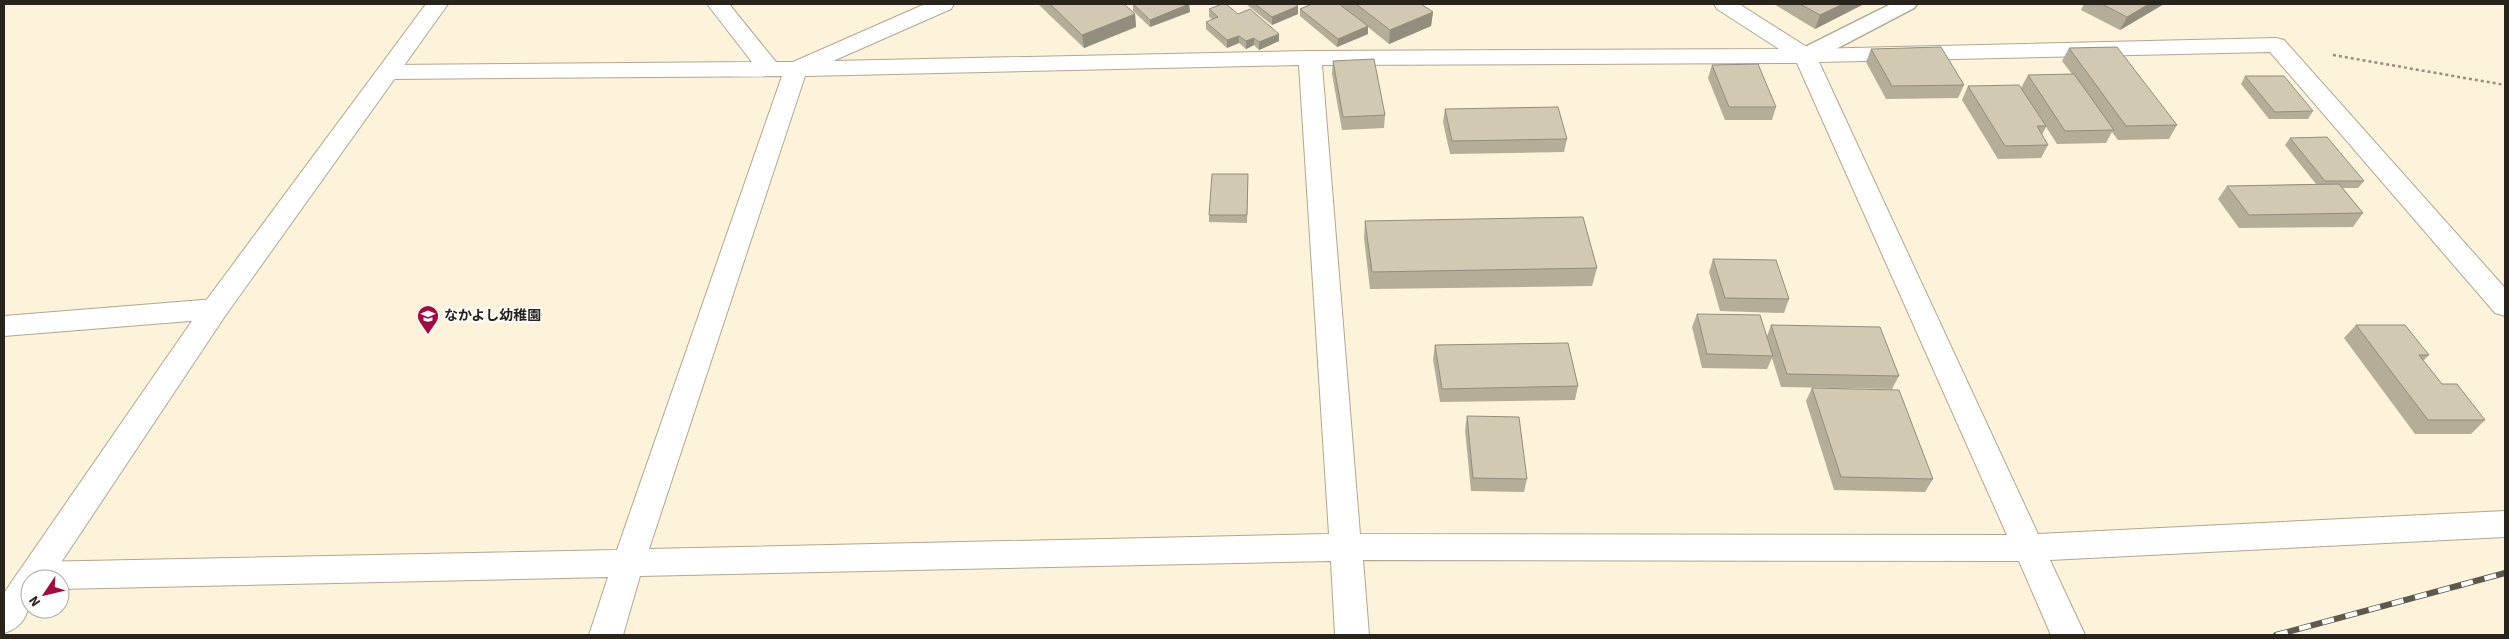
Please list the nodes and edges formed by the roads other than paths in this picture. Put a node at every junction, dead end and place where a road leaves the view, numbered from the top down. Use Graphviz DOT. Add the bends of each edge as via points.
graph roads {
  1 [pos="437,4"];
  2 [pos="718,4"];
  3 [pos="943,4"];
  4 [pos="1725,4"];
  5 [pos="1907,4"];
  6 [pos="1805,56"];
  7 [pos="1310,58"];
  8 [pos="796,69"];
  9 [pos="769,70"];
  10 [pos="389,72"];
  11 [pos="2505,306"];
  12 [pos="215,309"];
  13 [pos="4,326"];
  14 [pos="2505,524"];
  15 [pos="1346,547"];
  16 [pos="2028,548"];
  17 [pos="628,563"];
  18 [pos="39,569"];
  19 [pos="70,578"];
  20 [pos="20,596"];
  21 [pos="4,618"];
  22 [pos="606,635"];
  23 [pos="1352,635"];
  24 [pos="2068,635"];
  1 -- 10 [label="street"];
  2 -- 9 [label="street"];
  3 -- 8 [label="street"];
  4 -- 6 [label="street"];
  5 -- 6 [label="lane"];
  6 -- 7 [label="street"];
  6 -- 11 [label="street" via="2276,46"];
  6 -- 16 [label="street"];
  7 -- 8 [label="street"];
  7 -- 15 [label="street"];
  8 -- 9 [label="street"];
  8 -- 17 [label="street"];
  9 -- 10 [label="street"];
  10 -- 12 [label="street"];
  12 -- 13 [label="street"];
  12 -- 18 [label="street"];
  14 -- 16 [label="street"];
  15 -- 16 [label="street"];
  15 -- 17 [label="street"];
  15 -- 23 [label="street"];
  16 -- 24 [label="street"];
  17 -- 19 [label="street"];
  17 -- 22 [label="street"];
  20 -- 21 [label="street"];
}
